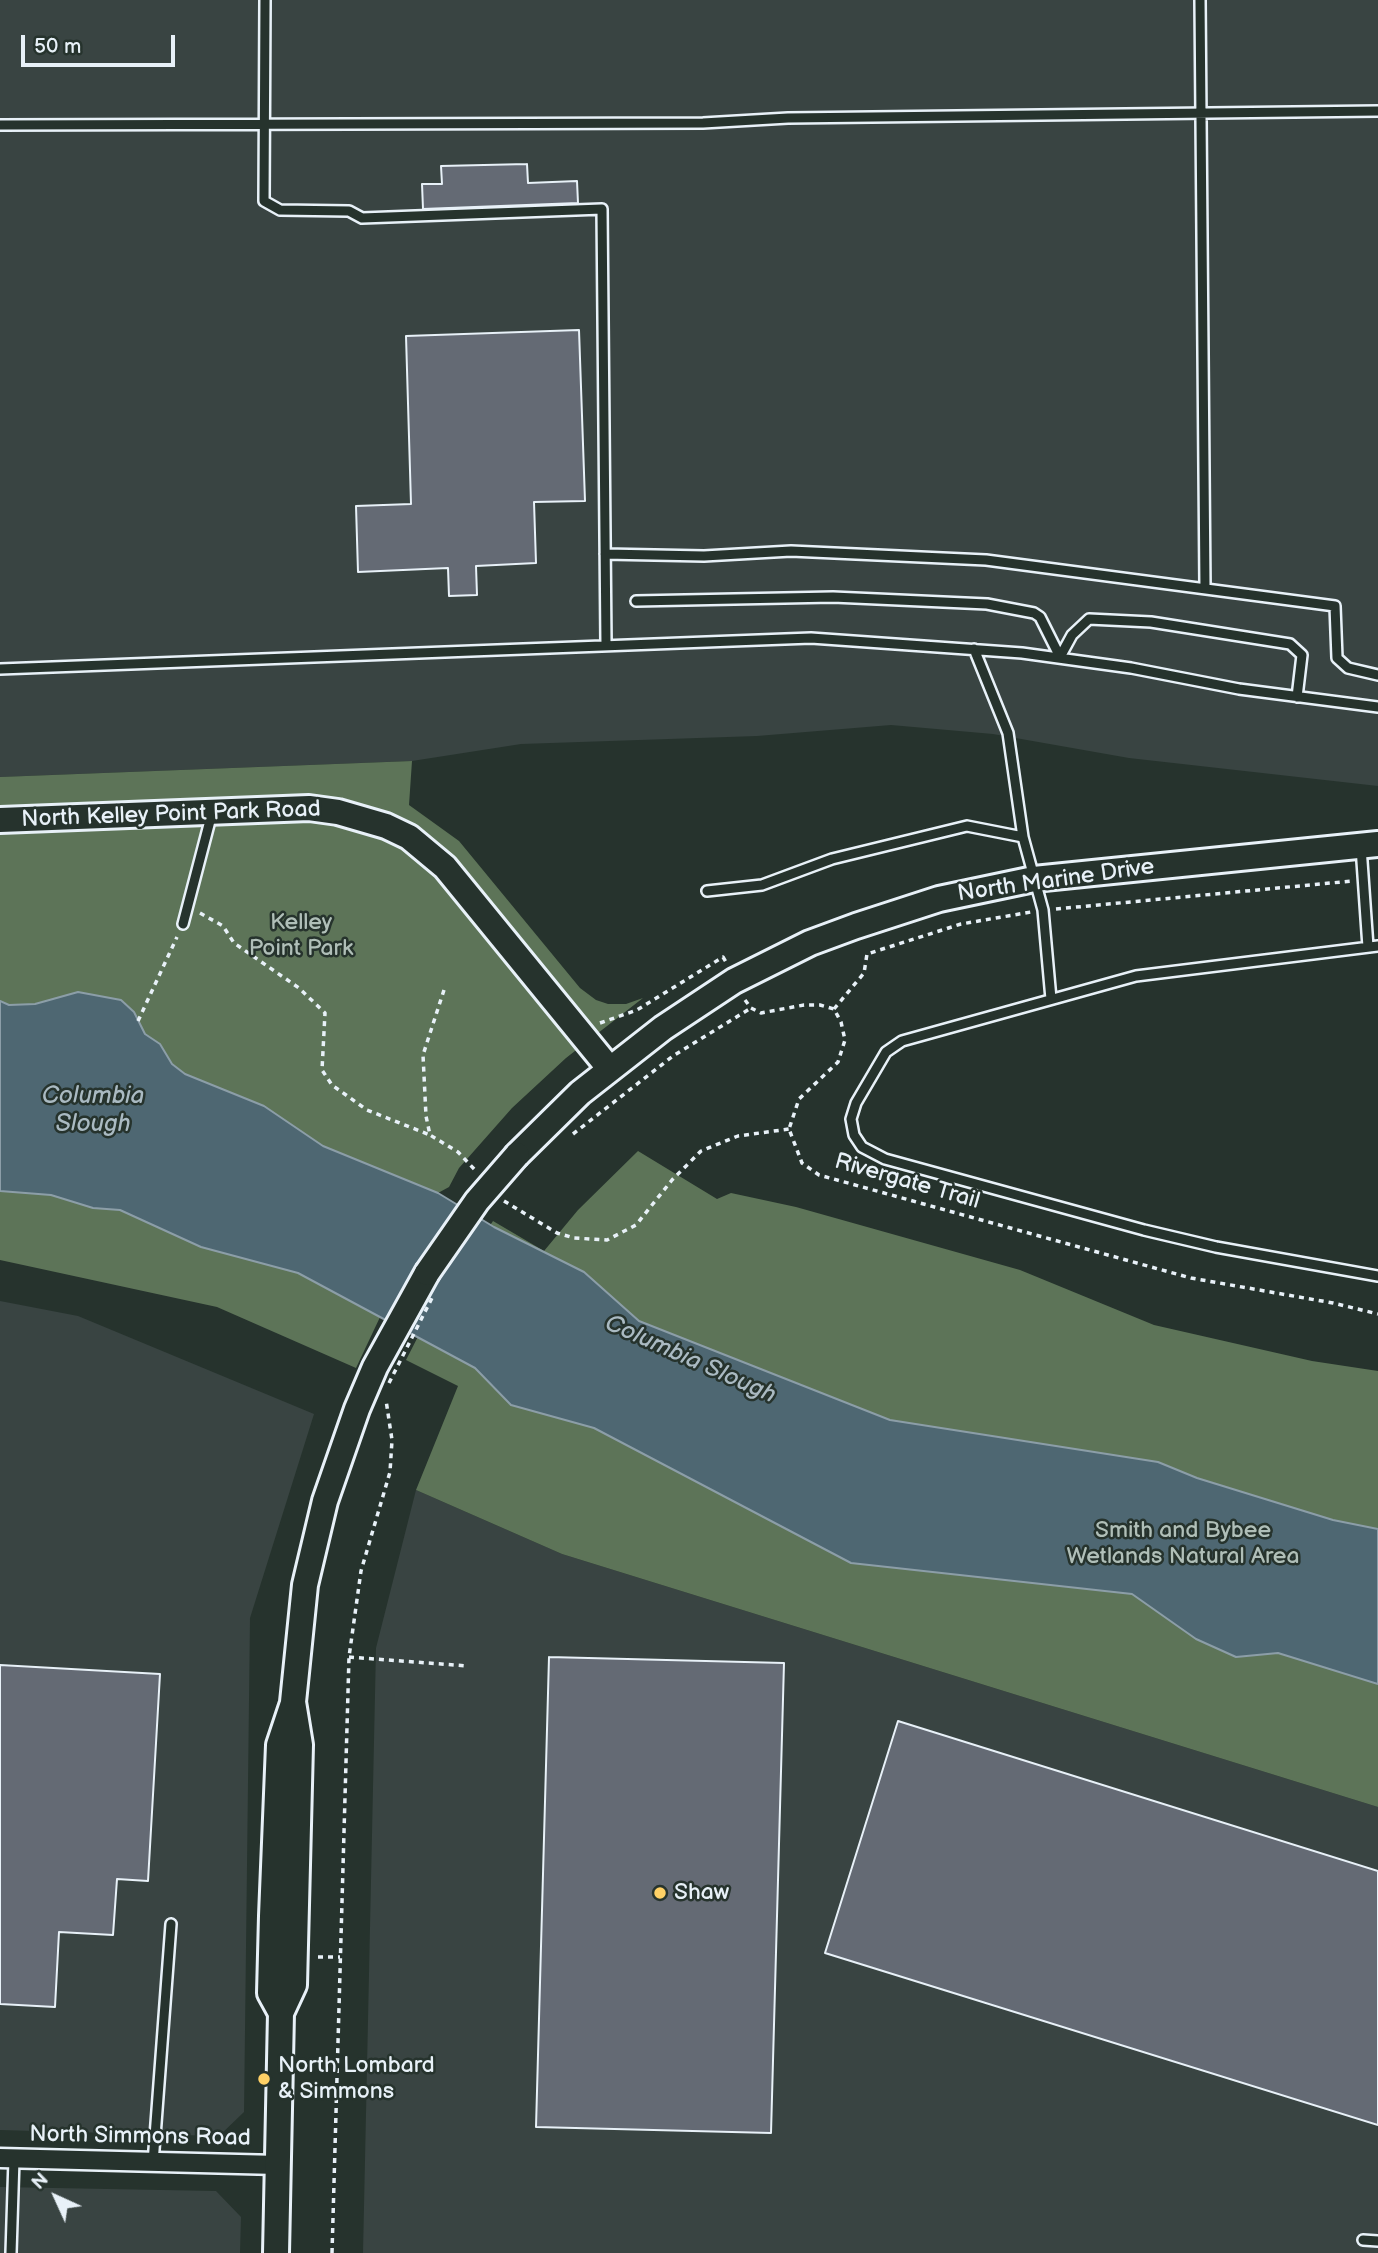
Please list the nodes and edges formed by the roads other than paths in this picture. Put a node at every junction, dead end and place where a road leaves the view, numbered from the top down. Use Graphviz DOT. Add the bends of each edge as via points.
graph roads {
  1 [pos="265,0"];
  2 [pos="1200,0"];
  3 [pos="1378,111"];
  4 [pos="1200,114"];
  5 [pos="0,125"];
  6 [pos="266,126"];
  7 [pos="605,554"];
  8 [pos="1205,587"];
  9 [pos="636,601"];
  10 [pos="606,644"];
  11 [pos="974,649"];
  12 [pos="1060,657"];
  13 [pos="0,669"];
  14 [pos="1378,676"];
  15 [pos="1297,697"];
  16 [pos="1378,707"];
  17 [pos="212,811"];
  18 [pos="0,820"];
  19 [pos="1023,837"];
  20 [pos="1370,845"];
  21 [pos="1034,879"];
  22 [pos="707,891"];
  23 [pos="183,923"];
  24 [pos="1373,946"];
  25 [pos="1051,999"];
  26 [pos="609,1068"];
  27 [pos="1378,1276"];
  28 [pos="171,1924"];
  29 [pos="7,2159"];
  30 [pos="153,2163"];
  31 [pos="278,2165"];
  32 [pos="1363,2241"];
  33 [pos="1378,2241"];
  34 [pos="11,2253"];
  35 [pos="276,2253"];
  1 -- 6 [label="lane"];
  2 -- 4 [label="lane"];
  3 -- 4 [label="lane"];
  4 -- 6 [label="lane"];
  4 -- 8 [label="lane"];
  5 -- 6 [label="lane"];
  6 -- 7 [label="lane" via="264,201 280,210 349,211 362,218 601,209"];
  7 -- 8 [label="lane" via="704,556 791,551 986,560"];
  7 -- 10 [label="lane"];
  8 -- 14 [label="lane" via="1335,606 1337,658 1348,668"];
  9 -- 12 [label="lane" via="833,597 987,604 1040,617"];
  10 -- 11 [label="lane" via="811,638"];
  10 -- 13 [label="lane"];
  11 -- 12 [label="lane"];
  11 -- 19 [label="lane" via="1008,733"];
  12 -- 15 [label="lane"];
  12 -- 15 [label="lane" via="1072,635 1089,619 1151,622 1278,642 1297,648 1302,655"];
  15 -- 16 [label="lane"];
  17 -- 18 [label="main road, North Kelley Point Park Road"];
  17 -- 23 [label="lane"];
  17 -- 26 [label="main road, North Kelley Point Park Road" via="309,808 366,818 409,837 445,867"];
  19 -- 21 [label="lane"];
  19 -- 22 [label="lane" via="967,826 832,859 762,885"];
  20 -- 21 [label="main road, North Marine Drive"];
  20 -- 24 [label="lane" via="1363,880"];
  21 -- 25 [label="lane" via="1043,910"];
  21 -- 26 [label="main road, North Marine Drive" via="907,908 810,943 734,981"];
  24 -- 25 [label="lane" via="1136,975"];
  25 -- 27 [label="lane" via="890,1048 852,1113 851,1126 858,1142 877,1156 1144,1230"];
  26 -- 31 [label="main road, North Marine Drive, bridge" via="517,1155 451,1237 427,1273 339,1457 314,1543 299,1625 293,1702 279,1745 270,1993 281,2013"];
  28 -- 30 [label="lane"];
  29 -- 30 [label="street, North Simmons Road"];
  29 -- 34 [label="lane"];
  30 -- 31 [label="street, North Simmons Road"];
  31 -- 35 [label="main road, North Marine Drive"];
  32 -- 33 [label="lane"];
}
